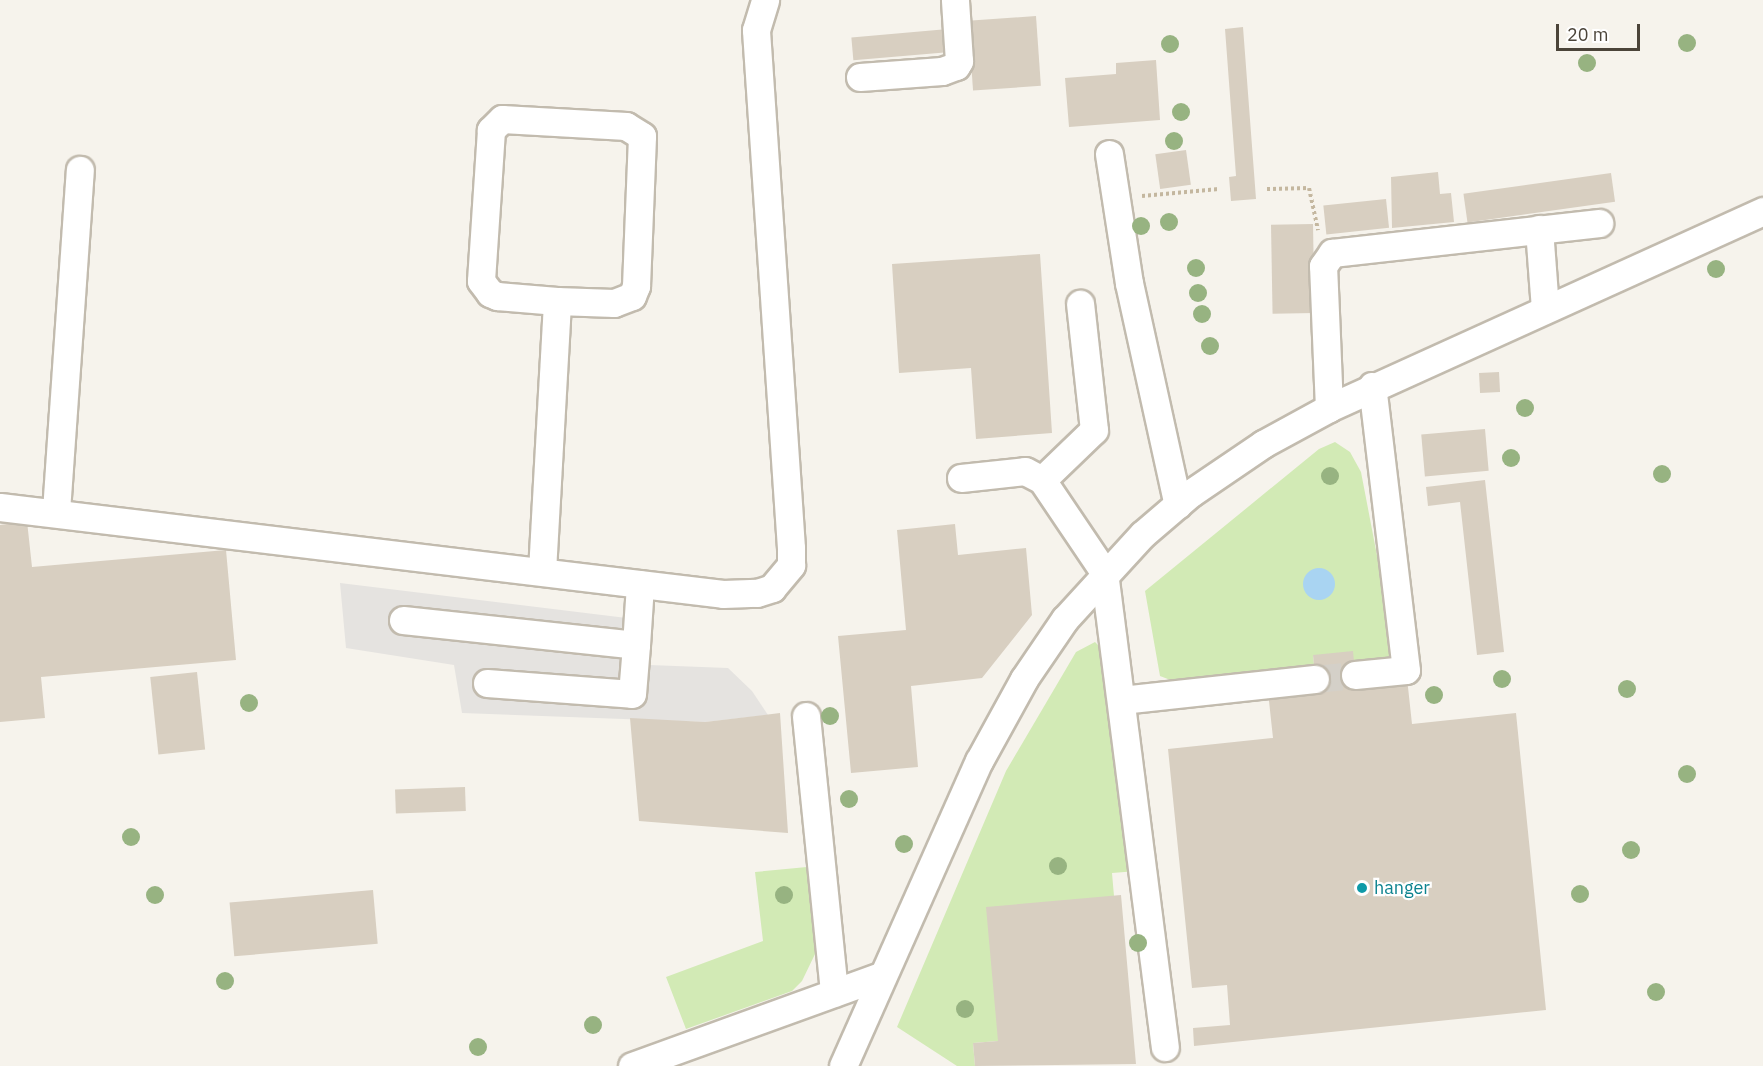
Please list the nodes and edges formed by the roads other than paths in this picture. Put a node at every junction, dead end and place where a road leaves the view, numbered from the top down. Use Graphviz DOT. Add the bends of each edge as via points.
graph roads {
  1 [pos="765,0"];
  2 [pos="955,0"];
  3 [pos="860,77"];
  4 [pos="1109,154"];
  5 [pos="81,170"];
  6 [pos="1763,211"];
  7 [pos="1599,223"];
  8 [pos="1539,229"];
  9 [pos="557,301"];
  10 [pos="1080,304"];
  11 [pos="1545,309"];
  12 [pos="1372,386"];
  13 [pos="1329,408"];
  14 [pos="961,478"];
  15 [pos="1042,480"];
  16 [pos="1178,505"];
  17 [pos="0,507"];
  18 [pos="56,511"];
  19 [pos="542,572"];
  20 [pos="1104,572"];
  21 [pos="640,584"];
  22 [pos="403,620"];
  23 [pos="636,645"];
  24 [pos="1355,675"];
  25 [pos="1315,679"];
  26 [pos="487,683"];
  27 [pos="1121,700"];
  28 [pos="806,716"];
  29 [pos="881,976"];
  30 [pos="834,993"];
  31 [pos="1165,1047"];
  32 [pos="632,1066"];
  33 [pos="843,1066"];
  1 -- 21 [label="lane" via="756,30 791,565 778,584 757,593 723,594"];
  2 -- 3 [label="lane" via="959,61 956,66 942,71"];
  4 -- 16 [label="lane" via="1129,283"];
  5 -- 18 [label="lane"];
  6 -- 11 [label="lane"];
  7 -- 8 [label="lane"];
  8 -- 11 [label="lane"];
  8 -- 13 [label="lane" via="1338,251 1326,258 1323,266"];
  9 -- 9 [label="lane" via="615,303 632,296 636,286 642,136 626,126 502,119 491,130 481,281 497,296"];
  9 -- 19 [label="lane"];
  10 -- 15 [label="lane" via="1094,430"];
  11 -- 12 [label="lane"];
  12 -- 13 [label="lane"];
  12 -- 24 [label="lane" via="1406,670"];
  13 -- 16 [label="lane" via="1263,444"];
  14 -- 15 [label="lane" via="1025,471"];
  15 -- 20 [label="lane"];
  16 -- 20 [label="lane"];
  17 -- 18 [label="lane"];
  18 -- 19 [label="lane"];
  19 -- 21 [label="lane"];
  20 -- 27 [label="lane"];
  20 -- 29 [label="lane" via="1065,619 1002,720"];
  21 -- 23 [label="lane"];
  22 -- 23 [label="lane"];
  23 -- 26 [label="lane" via="632,694"];
  25 -- 27 [label="lane"];
  27 -- 31 [label="lane"];
  28 -- 30 [label="lane"];
  29 -- 30 [label="lane"];
  29 -- 33 [label="lane"];
  30 -- 32 [label="lane"];
}
